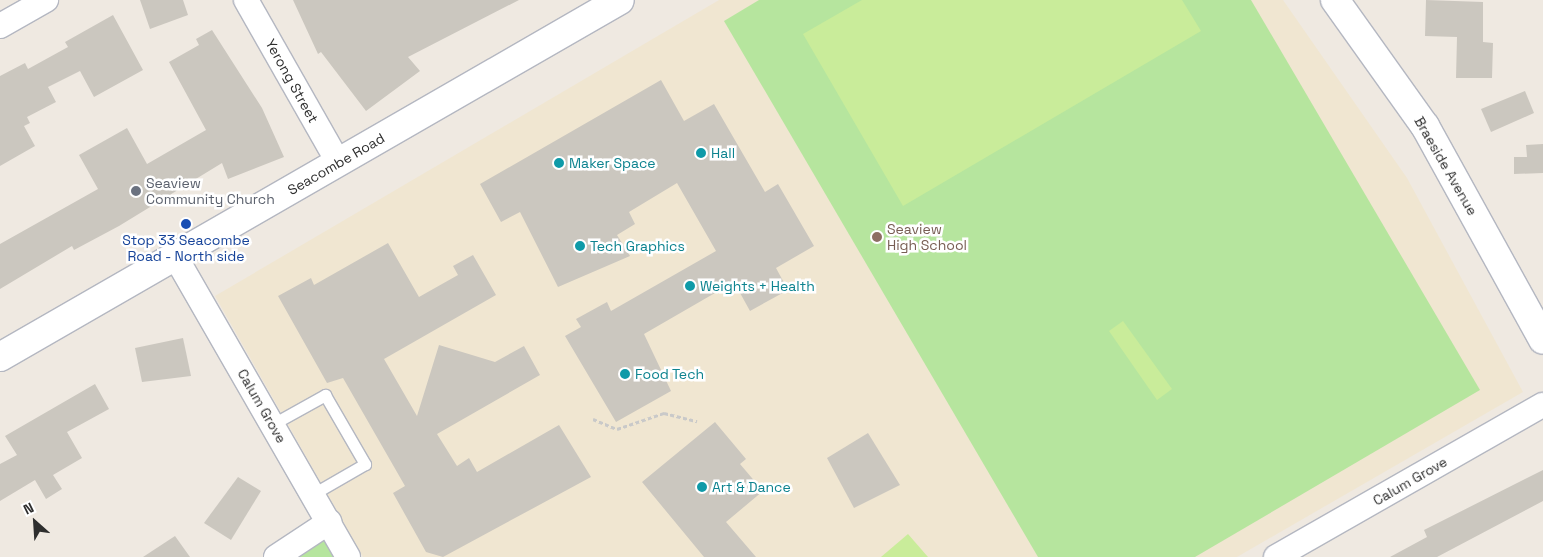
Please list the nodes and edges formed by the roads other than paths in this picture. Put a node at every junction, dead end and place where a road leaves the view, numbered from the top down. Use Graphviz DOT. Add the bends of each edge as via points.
graph roads {
  1 [pos="246,0"];
  2 [pos="620,0"];
  3 [pos="1335,0"];
  4 [pos="36,2"];
  5 [pos="0,26"];
  6 [pos="338,162"];
  7 [pos="175,256"];
  8 [pos="1543,340"];
  9 [pos="0,357"];
  10 [pos="1543,404"];
  11 [pos="273,424"];
  12 [pos="313,494"];
  13 [pos="329,522"];
  14 [pos="1289,554"];
  15 [pos="276,557"];
  16 [pos="348,557"];
  1 -- 6 [label="street, Yerong Street"];
  2 -- 6 [label="main road, Seacombe Road"];
  3 -- 8 [label="main road, Braeside Avenue" via="1425,126"];
  4 -- 5 [label="street"];
  6 -- 7 [label="main road, Seacombe Road"];
  7 -- 9 [label="main road, Seacombe Road"];
  7 -- 11 [label="street, Calum Grove"];
  10 -- 14 [label="street, Calum Grove"];
  11 -- 12 [label="street, Calum Grove"];
  11 -- 12 [label="lane" via="325,395 365,464"];
  12 -- 13 [label="street, Calum Grove"];
  13 -- 15 [label="street"];
  13 -- 16 [label="street, Calum Grove"];
}
